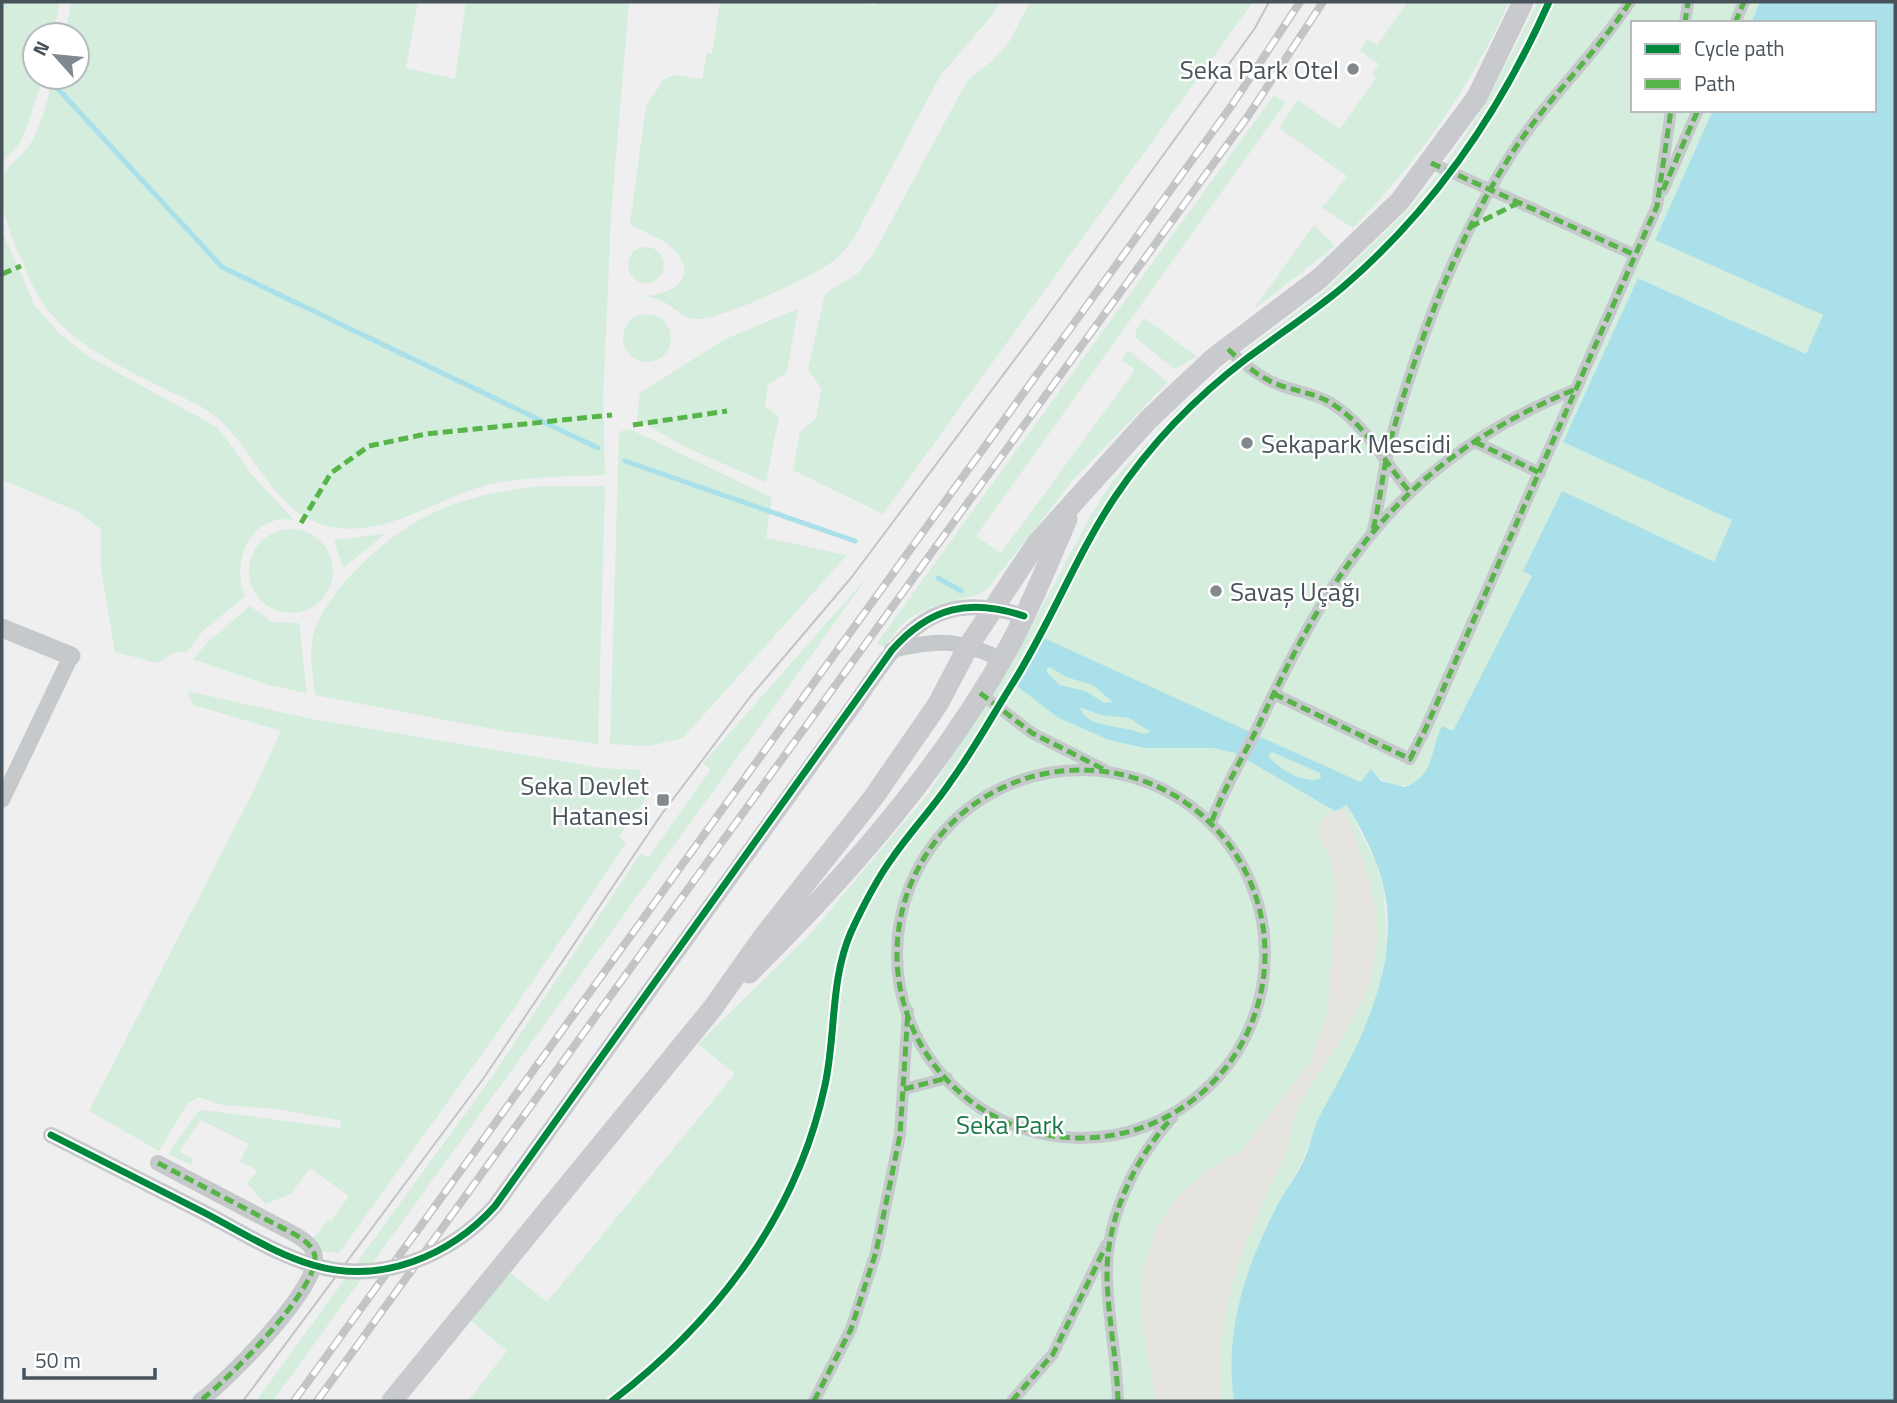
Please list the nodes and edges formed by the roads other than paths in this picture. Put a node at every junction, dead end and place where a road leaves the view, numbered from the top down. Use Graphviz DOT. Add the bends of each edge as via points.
graph roads {
  1 [pos="1523,2"];
  2 [pos="1630,2"];
  3 [pos="1688,2"];
  4 [pos="1744,2"];
  5 [pos="1685,21"];
  6 [pos="1736,21"];
  7 [pos="1671,112"];
  8 [pos="1697,112"];
  9 [pos="1431,163"];
  10 [pos="1490,190"];
  11 [pos="1657,206"];
  12 [pos="1635,255"];
  13 [pos="1228,349"];
  14 [pos="1576,389"];
  15 [pos="1475,442"];
  16 [pos="1385,463"];
  17 [pos="1540,473"];
  18 [pos="1409,491"];
  19 [pos="1076,498"];
  20 [pos="1373,529"];
  21 [pos="995,606"];
  22 [pos="1024,616"];
  23 [pos="2,628"];
  24 [pos="969,645"];
  25 [pos="891,650"];
  26 [pos="71,656"];
  27 [pos="1001,659"];
  28 [pos="981,694"];
  29 [pos="1274,694"];
  30 [pos="1116,775"];
  31 [pos="2,800"];
  32 [pos="1212,821"];
  33 [pos="908,1005"];
  34 [pos="712,1009"];
  35 [pos="947,1078"];
  36 [pos="904,1090"];
  37 [pos="1179,1111"];
  38 [pos="51,1135"];
  39 [pos="158,1163"];
  40 [pos="1114,1226"];
  41 [pos="200,1401"];
  42 [pos="392,1401"];
  43 [pos="814,1401"];
  44 [pos="1012,1401"];
  45 [pos="1118,1401"];
  1 -- 9 [label="main road" via="1477,96"];
  2 -- 10 [label="street" via="1541,113"];
  3 -- 5 [label="street"];
  4 -- 6 [label="street"];
  7 -- 11 [label="street"];
  8 -- 11 [label="street"];
  9 -- 10 [label="street"];
  9 -- 13 [label="main road" via="1341,260"];
  10 -- 12 [label="street"];
  10 -- 16 [label="street" via="1431,310"];
  11 -- 12 [label="street"];
  12 -- 14 [label="street"];
  13 -- 16 [label="street" via="1258,374 1341,410 1359,425"];
  13 -- 19 [label="main road" via="1148,420"];
  14 -- 15 [label="street" via="1534,406"];
  14 -- 17 [label="street"];
  15 -- 17 [label="street"];
  15 -- 18 [label="street"];
  16 -- 18 [label="street"];
  16 -- 20 [label="street"];
  17 -- 29 [label="street" via="1410,759"];
  18 -- 20 [label="street"];
  19 -- 21 [label="main road" via="1037,543"];
  19 -- 22 [label="main road"];
  20 -- 29 [label="street" via="1311,622"];
  21 -- 22 [label="street"];
  21 -- 24 [label="main road"];
  21 -- 25 [label="street" via="929,616"];
  22 -- 27 [label="main road"];
  23 -- 26 [label="street"];
  24 -- 25 [label="street" via="930,641"];
  24 -- 27 [label="street"];
  24 -- 34 [label="main road" via="938,704 873,798"];
  25 -- 38 [label="street, bridge" via="495,1206 447,1248 387,1269 347,1271 314,1265"];
  26 -- 31 [label="street"];
  27 -- 28 [label="main road"];
  28 -- 30 [label="street" via="1032,733"];
  28 -- 34 [label="main road" via="867,849"];
  29 -- 32 [label="street"];
  30 -- 32 [label="street" via="1157,785"];
  30 -- 33 [label="street" via="1072,773 1006,787 942,829 902,902 896,943"];
  32 -- 37 [label="street" via="1242,860 1259,896 1265,928 1264,973 1260,998 1240,1044 1214,1080"];
  33 -- 35 [label="street" via="929,1055"];
  33 -- 36 [label="street"];
  34 -- 42 [label="main road"];
  35 -- 36 [label="street"];
  35 -- 37 [label="street" via="979,1109 1046,1138 1103,1138 1144,1128"];
  36 -- 43 [label="street" via="894,1173 865,1290 851,1329"];
  37 -- 40 [label="street" via="1142,1157"];
  39 -- 41 [label="street" via="305,1241 315,1255 304,1286 248,1358"];
  40 -- 44 [label="street" via="1053,1354"];
  40 -- 45 [label="street" via="1107,1278"];
}
